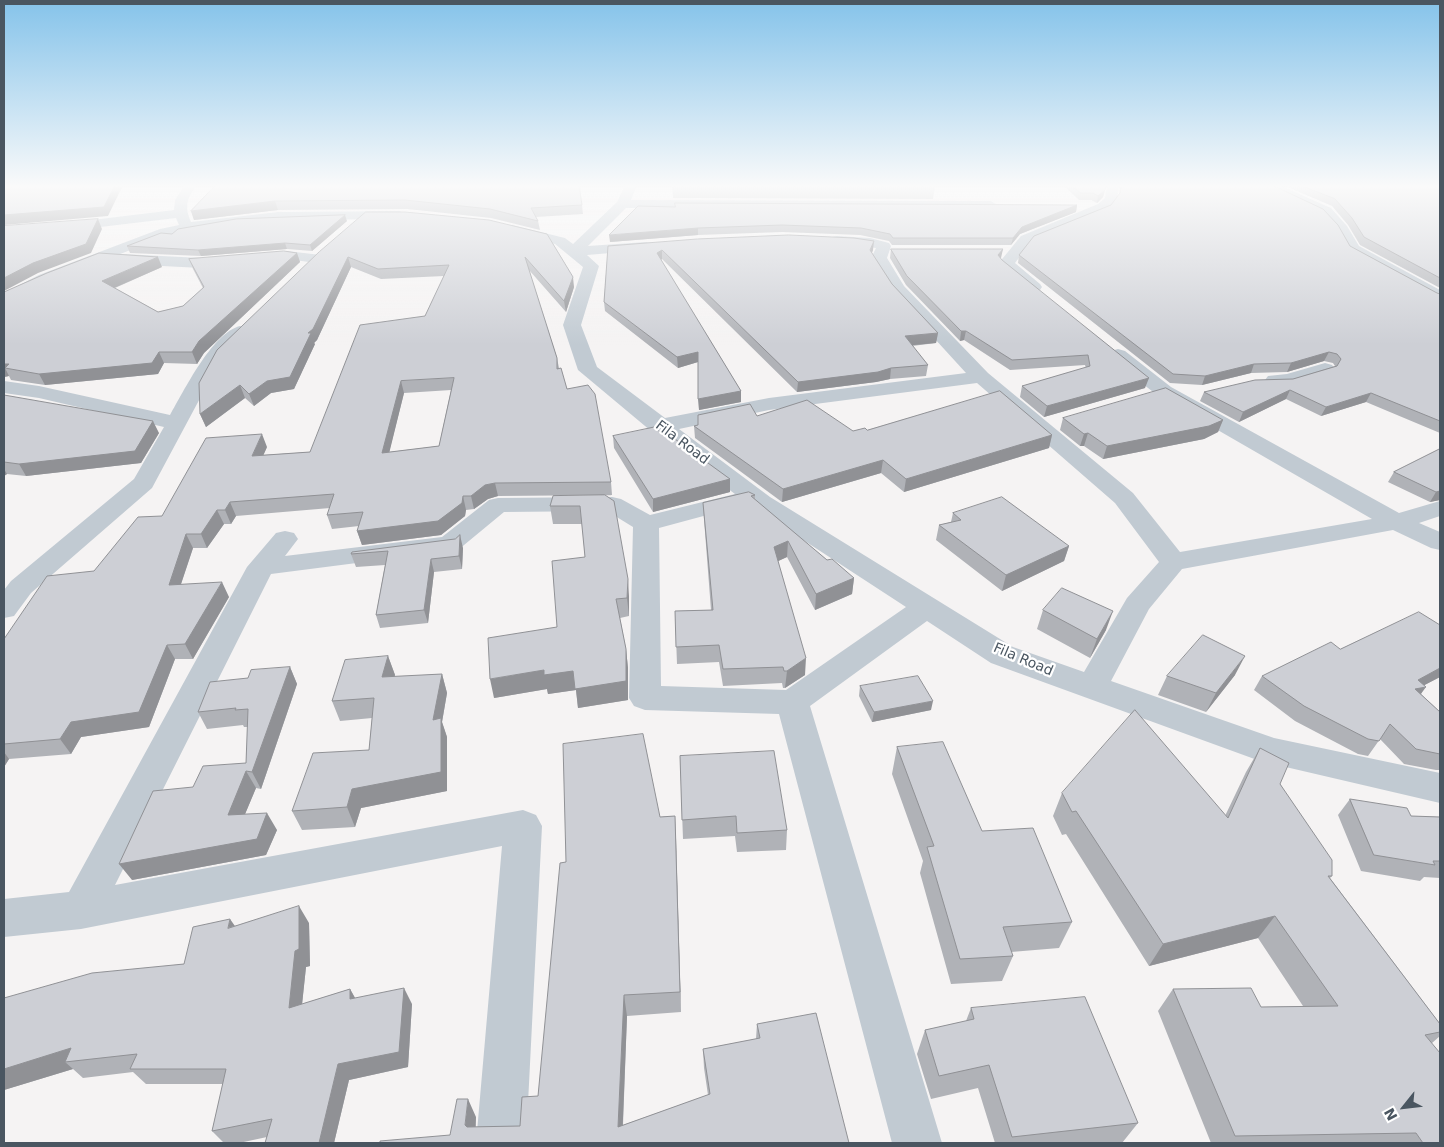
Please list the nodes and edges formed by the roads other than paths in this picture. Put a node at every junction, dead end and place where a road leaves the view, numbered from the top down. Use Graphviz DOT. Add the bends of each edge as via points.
graph roads {
  1 [pos="148,239"];
  2 [pos="338,239"];
  3 [pos="550,239"];
  4 [pos="588,239"];
  5 [pos="817,239"];
  6 [pos="1027,239"];
  7 [pos="1347,239"];
  8 [pos="668,244"];
  9 [pos="330,246"];
  10 [pos="221,248"];
  11 [pos="574,252"];
  12 [pos="99,258"];
  13 [pos="200,263"];
  14 [pos="297,277"];
  15 [pos="10,293"];
  16 [pos="1440,296"];
  17 [pos="1051,300"];
  18 [pos="255,317"];
  19 [pos="1104,343"];
  20 [pos="1325,369"];
  21 [pos="981,377"];
  22 [pos="1260,380"];
  23 [pos="4,387"];
  24 [pos="1202,393"];
  25 [pos="1155,394"];
  26 [pos="175,423"];
  27 [pos="659,426"];
  28 [pos="753,496"];
  29 [pos="1440,508"];
  30 [pos="1396,522"];
  31 [pos="646,524"];
  32 [pos="285,538"];
  33 [pos="1440,542"];
  34 [pos="1173,562"];
  35 [pos="261,567"];
  36 [pos="926,607"];
  37 [pos="4,609"];
  38 [pos="1092,687"];
  39 [pos="792,702"];
  40 [pos="1440,788"];
  41 [pos="81,910"];
  42 [pos="4,918"];
  43 [pos="501,1143"];
  44 [pos="917,1143"];
  1 -- 12 [label="street"];
  2 -- 9 [label="street"];
  3 -- 11 [label="street, Fila Road" via="560,241"];
  4 -- 11 [label="street"];
  5 -- 21 [label="street" via="870,242 884,246 891,252 879,258 898,288"];
  6 -- 17 [label="street" via="1006,251 1006,264"];
  7 -- 16 [label="street" via="1353,250"];
  8 -- 11 [label="street"];
  9 -- 13 [label="street" via="288,256"];
  9 -- 14 [label="street"];
  10 -- 13 [label="street"];
  11 -- 27 [label="street, Fila Road" via="591,266 572,325 588,370"];
  12 -- 13 [label="street"];
  12 -- 15 [label="street"];
  18 -- 26 [label="street" via="212,358"];
  19 -- 25 [label="street"];
  20 -- 22 [label="street" via="1288,380"];
  21 -- 27 [label="street" via="769,404"];
  21 -- 34 [label="street" via="1050,425 1124,498"];
  23 -- 26 [label="street"];
  24 -- 25 [label="street"];
  25 -- 30 [label="street"];
  26 -- 37 [label="street" via="144,483 21,587"];
  27 -- 28 [label="street, Fila Road"];
  28 -- 31 [label="street"];
  28 -- 36 [label="street, Fila Road"];
  29 -- 30 [label="street"];
  30 -- 33 [label="street"];
  30 -- 34 [label="street"];
  31 -- 35 [label="street" via="612,504 498,506 449,544"];
  31 -- 39 [label="street" via="644,698"];
  32 -- 35 [label="street"];
  34 -- 38 [label="street" via="1137,605"];
  35 -- 41 [label="street"];
  36 -- 38 [label="street, Fila Road" via="1002,655"];
  36 -- 39 [label="street"];
  38 -- 40 [label="street, Fila Road" via="1272,751"];
  39 -- 44 [label="street"];
  41 -- 42 [label="street"];
  41 -- 43 [label="street" via="523,826"];
}
